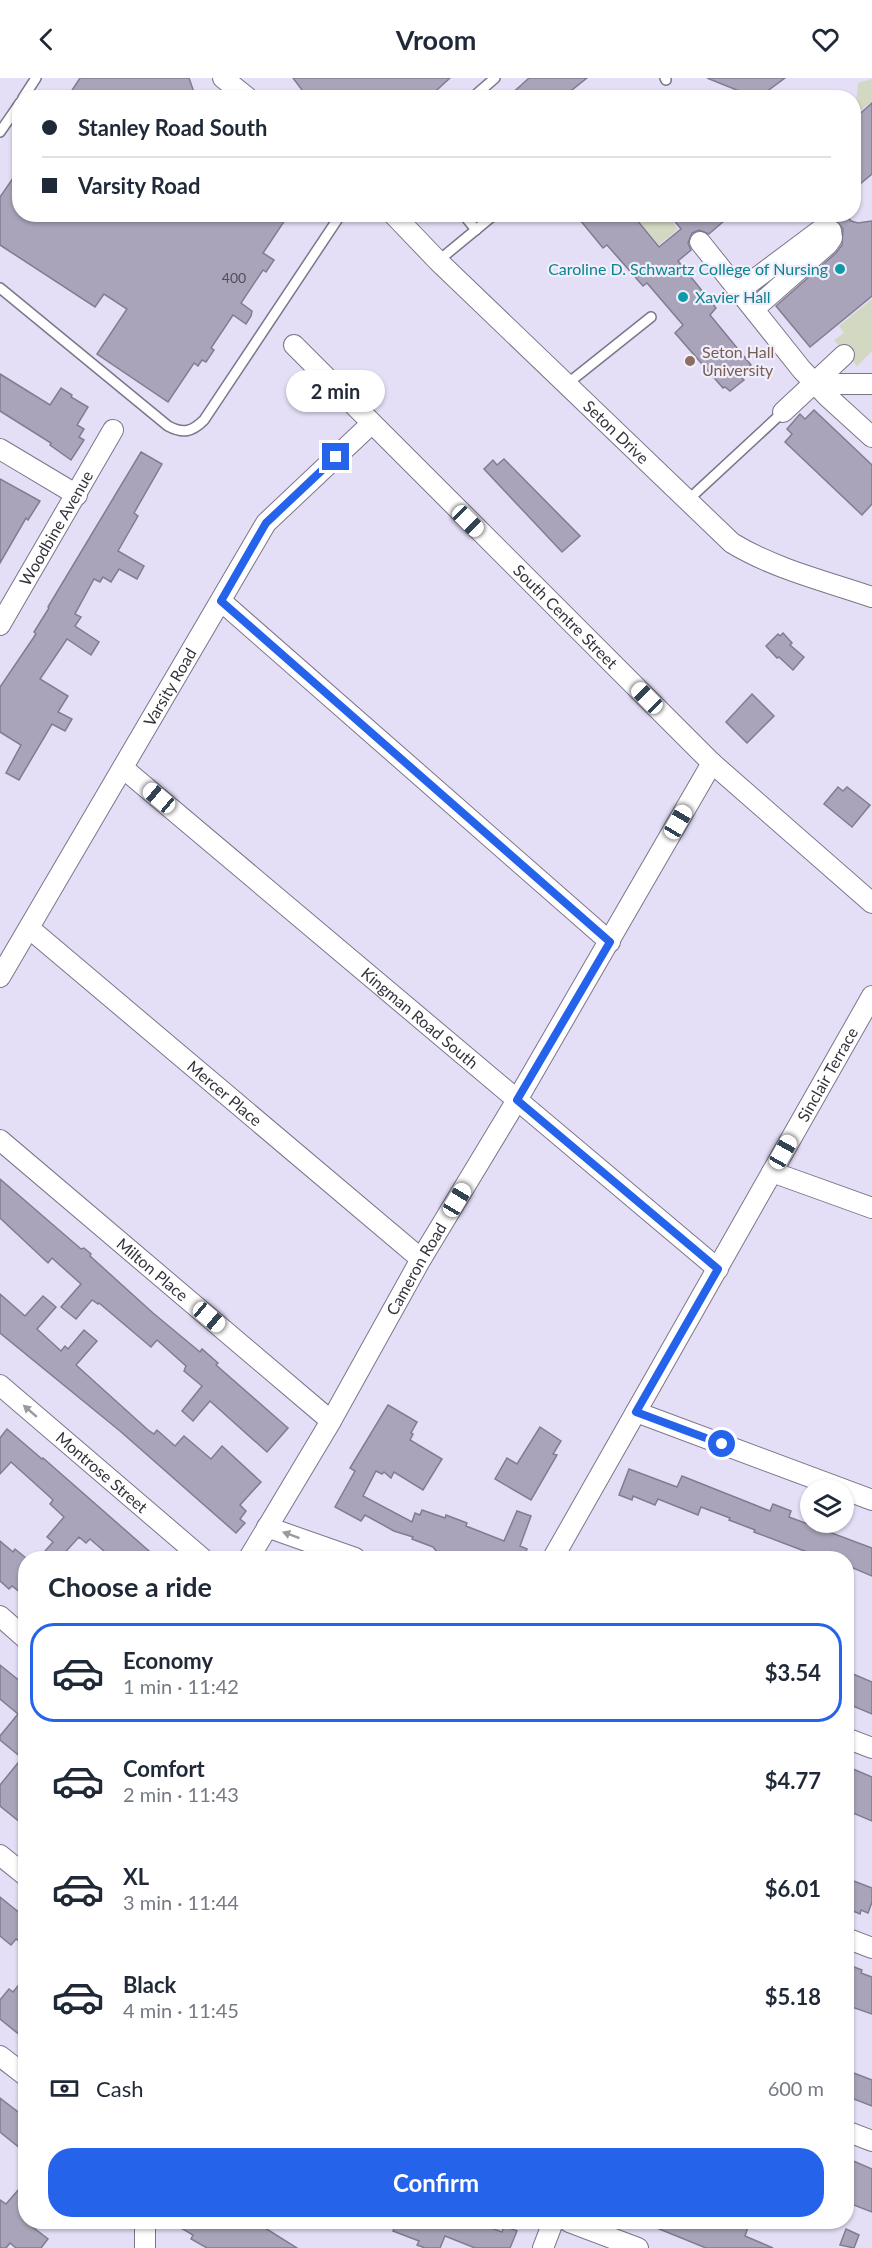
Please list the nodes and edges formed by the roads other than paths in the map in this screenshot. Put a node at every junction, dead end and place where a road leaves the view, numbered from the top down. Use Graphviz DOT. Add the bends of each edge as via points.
graph roads {
  1 [pos="223,78"];
  2 [pos="495,78"];
  3 [pos="239,90"];
  4 [pos="481,90"];
  5 [pos="12,115"];
  6 [pos="0,132"];
  7 [pos="336,222"];
  8 [pos="401,222"];
  9 [pos="470,222"];
  10 [pos="486,222"];
  11 [pos="476,230"];
  12 [pos="700,242"];
  13 [pos="438,261"];
  14 [pos="0,288"];
  15 [pos="739,291"];
  16 [pos="754,309"];
  17 [pos="651,317"];
  18 [pos="294,345"];
  19 [pos="844,356"];
  20 [pos="567,384"];
  21 [pos="815,384"];
  22 [pos="872,384"];
  23 [pos="783,412"];
  24 [pos="371,424"];
  25 [pos="113,430"];
  26 [pos="870,432"];
  27 [pos="0,449"];
  28 [pos="77,495"];
  29 [pos="688,500"];
  30 [pos="872,597"];
  31 [pos="221,601"];
  32 [pos="0,625"];
  33 [pos="712,763"];
  34 [pos="123,768"];
  35 [pos="872,903"];
  36 [pos="29,928"];
  37 [pos="610,942"];
  38 [pos="0,977"];
  39 [pos="872,996"];
  40 [pos="517,1100"];
  41 [pos="0,1140"];
  42 [pos="772,1172"];
  43 [pos="872,1209"];
  44 [pos="421,1259"];
  45 [pos="718,1269"];
  46 [pos="0,1385"];
  47 [pos="636,1412"];
  48 [pos="332,1421"];
  49 [pos="872,1500"];
  50 [pos="267,1527"];
  51 [pos="194,1551"];
  52 [pos="253,1551"];
  53 [pos="335,1551"];
  54 [pos="557,1551"];
  55 [pos="0,1616"];
  56 [pos="18,1632"];
  57 [pos="854,1741"];
  58 [pos="872,1748"];
  59 [pos="0,1855"];
  60 [pos="18,1870"];
  61 [pos="854,1941"];
  62 [pos="872,1948"];
  63 [pos="0,2056"];
  64 [pos="18,2070"];
  65 [pos="854,2134"];
  66 [pos="872,2141"];
  67 [pos="145,2229"];
  68 [pos="550,2229"];
  69 [pos="588,2229"];
  70 [pos="145,2248"];
  71 [pos="543,2248"];
  72 [pos="638,2248"];
  1 -- 3 [label="street"];
  2 -- 4 [label="lane"];
  5 -- 6 [label="lane"];
  7 -- 14 [label="lane" via="204,420 187,432 168,426"];
  8 -- 13 [label="street, Seton Drive"];
  9 -- 11 [label="lane"];
  10 -- 11 [label="lane"];
  11 -- 13 [label="lane"];
  12 -- 15 [label="street"];
  13 -- 20 [label="street, Seton Drive"];
  15 -- 16 [label="street"];
  15 -- 16 [label="street" via="819,231 831,231 828,244"];
  16 -- 21 [label="street"];
  17 -- 20 [label="lane"];
  18 -- 24 [label="street, South Centre Street"];
  19 -- 21 [label="street"];
  20 -- 29 [label="street, Seton Drive"];
  21 -- 22 [label="street"];
  21 -- 23 [label="street"];
  21 -- 26 [label="street"];
  23 -- 29 [label="lane"];
  24 -- 31 [label="street, Varsity Road" via="266,523"];
  24 -- 33 [label="street, South Centre Street"];
  25 -- 28 [label="street, Woodbine Avenue"];
  27 -- 28 [label="street"];
  28 -- 32 [label="street, Woodbine Avenue"];
  29 -- 30 [label="street, Seton Drive" via="732,543 751,555"];
  31 -- 34 [label="street, Varsity Road"];
  31 -- 37 [label="street"];
  33 -- 35 [label="street, South Centre Street"];
  33 -- 37 [label="street, Cameron Road"];
  34 -- 36 [label="street, Varsity Road"];
  34 -- 40 [label="street, Kingman Road South"];
  36 -- 38 [label="street, Varsity Road"];
  36 -- 44 [label="street, Mercer Place"];
  37 -- 40 [label="street, Cameron Road"];
  39 -- 42 [label="street, Sinclair Terrace"];
  40 -- 44 [label="street, Cameron Road"];
  40 -- 45 [label="street, Kingman Road South"];
  41 -- 48 [label="street, Milton Place"];
  42 -- 43 [label="street"];
  42 -- 45 [label="street, Sinclair Terrace"];
  44 -- 48 [label="street, Cameron Road"];
  45 -- 47 [label="street, Sinclair Terrace"];
  51 -- 46 [label="street, Montrose Street, one-way"];
  47 -- 49 [label="street"];
  47 -- 54 [label="street, Sinclair Terrace"];
  48 -- 50 [label="street, Cameron Road"];
  50 -- 52 [label="street, Cameron Road"];
  53 -- 50 [label="street, one-way"];
  55 -- 56 [label="street"];
  57 -- 58 [label="street"];
  59 -- 60 [label="street"];
  61 -- 62 [label="street"];
  63 -- 64 [label="street"];
  65 -- 66 [label="street"];
  67 -- 70 [label="street"];
  68 -- 71 [label="street"];
  69 -- 72 [label="street"];
}
